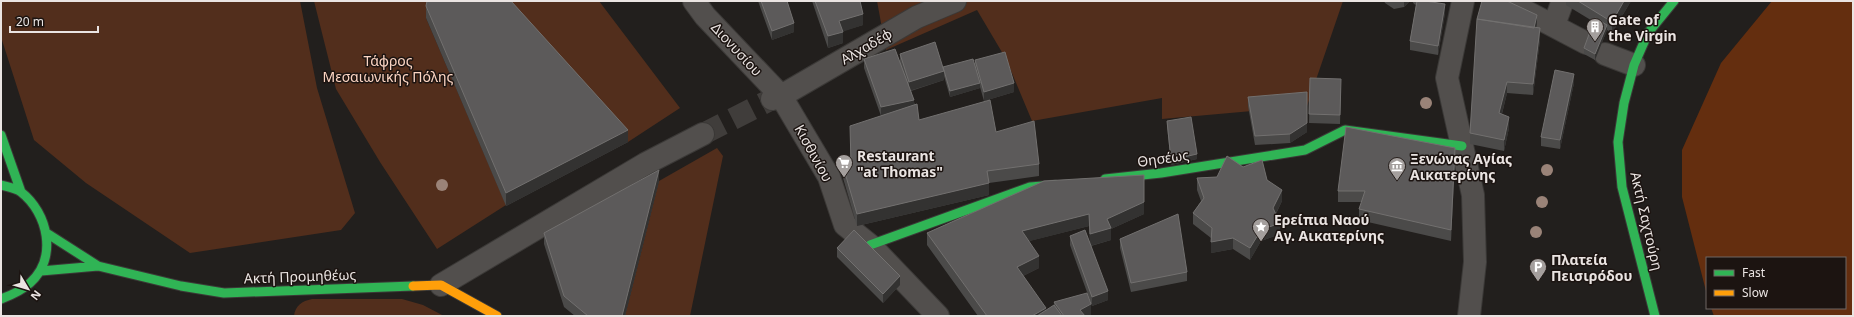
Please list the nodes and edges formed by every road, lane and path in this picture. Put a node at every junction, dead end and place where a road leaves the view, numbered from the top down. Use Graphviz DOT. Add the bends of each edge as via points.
graph roads {
  1 [pos="694,1"];
  2 [pos="954,1"];
  3 [pos="1463,1"];
  4 [pos="1506,1"];
  5 [pos="1674,1"];
  6 [pos="1562,3"];
  7 [pos="1554,25"];
  8 [pos="1586,43"];
  9 [pos="1605,54"];
  10 [pos="1634,65"];
  11 [pos="776,98"];
  12 [pos="703,134"];
  13 [pos="1,135"];
  14 [pos="1462,146"];
  15 [pos="1092,181"];
  16 [pos="1061,184"];
  17 [pos="1,185"];
  18 [pos="21,192"];
  19 [pos="48,234"];
  20 [pos="870,245"];
  21 [pos="98,266"];
  22 [pos="41,271"];
  23 [pos="441,285"];
  24 [pos="1,299"];
  25 [pos="497,316"];
  26 [pos="938,316"];
  27 [pos="1469,316"];
  28 [pos="1655,316"];
  1 -- 11 [label="street, Διονυσίου"];
  2 -- 11 [label="street, Αλχαδέφ" via="917,17"];
  3 -- 14 [label="street" via="1447,78"];
  4 -- 7 [label="street"];
  5 -- 10 [label="main road, Ακτή Σαχτούρη" via="1648,33"];
  6 -- 7 [label="street"];
  7 -- 8 [label="street"];
  9 -- 10 [label="street"];
  10 -- 28 [label="main road, Ακτή Σαχτούρη" via="1624,103 1618,142 1622,187"];
  11 -- 20 [label="street, Κισθινίου" via="829,176 845,225"];
  12 -- 23 [label="street" via="645,164"];
  13 -- 18 [label="main road"];
  14 -- 15 [label="main road, Θησέως" via="1345,130 1305,150 1161,173"];
  14 -- 27 [label="street" via="1473,195 1475,262"];
  16 -- 20 [label="main road" via="1030,187"];
  17 -- 18 [label="main road"];
  18 -- 19 [label="main road" via="42,215"];
  19 -- 21 [label="main road"];
  19 -- 22 [label="main road" via="48,253"];
  20 -- 26 [label="street, Κισθινίου"];
  21 -- 22 [label="main road"];
  21 -- 23 [label="main road, Ακτή Προμηθέως" via="180,286 224,293"];
  22 -- 24 [label="main road" via="28,287 12,297"];
  23 -- 25 [label="main road"];
}
